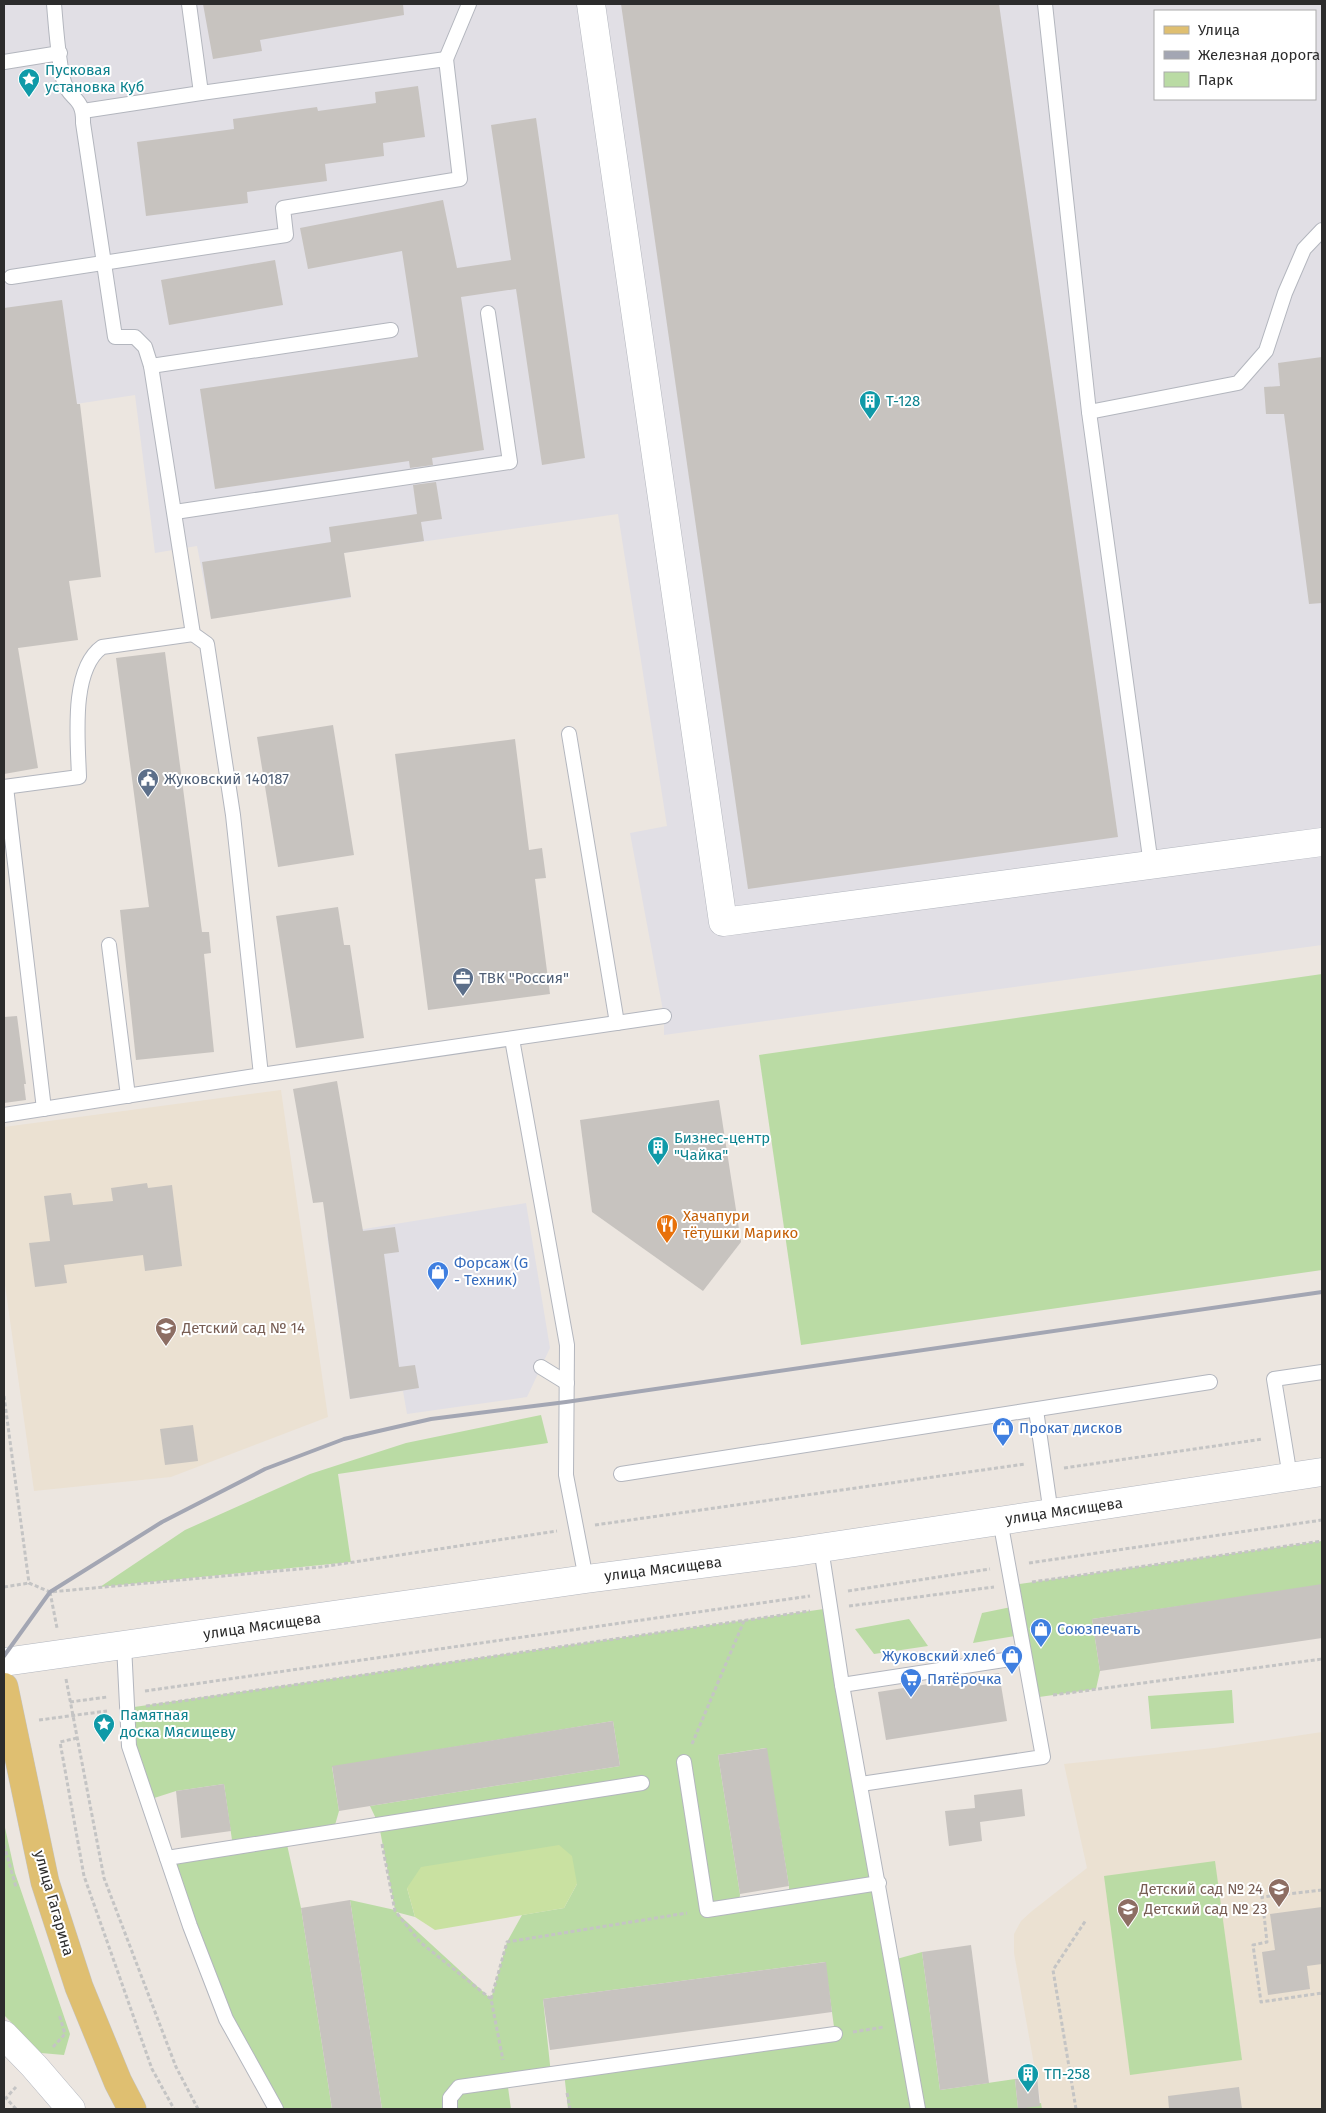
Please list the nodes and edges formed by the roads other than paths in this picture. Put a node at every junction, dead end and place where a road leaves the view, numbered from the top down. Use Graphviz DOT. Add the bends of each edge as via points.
graph roads {
  1 [pos="54,4"];
  2 [pos="189,4"];
  3 [pos="469,4"];
  4 [pos="591,4"];
  5 [pos="1045,4"];
  6 [pos="60,53"];
  7 [pos="446,59"];
  8 [pos="4,62"];
  9 [pos="201,93"];
  10 [pos="83,111"];
  11 [pos="1322,230"];
  12 [pos="105,263"];
  13 [pos="10,277"];
  14 [pos="488,313"];
  15 [pos="392,330"];
  16 [pos="151,366"];
  17 [pos="1089,412"];
  18 [pos="175,512"];
  19 [pos="193,634"];
  20 [pos="569,734"];
  21 [pos="5,787"];
  22 [pos="1322,842"];
  23 [pos="1151,865"];
  24 [pos="109,945"];
  25 [pos="664,1016"];
  26 [pos="617,1023"];
  27 [pos="512,1038"];
  28 [pos="261,1075"];
  29 [pos="128,1096"];
  30 [pos="44,1109"];
  31 [pos="4,1115"];
  32 [pos="541,1367"];
  33 [pos="1322,1372"];
  34 [pos="1210,1382"];
  35 [pos="566,1383"];
  36 [pos="1036,1410"];
  37 [pos="1322,1472"];
  38 [pos="621,1474"];
  39 [pos="1290,1477"];
  40 [pos="1051,1514"];
  41 [pos="1000,1520"];
  42 [pos="821,1548"];
  43 [pos="586,1579"];
  44 [pos="124,1645"];
  45 [pos="1024,1657"];
  46 [pos="4,1662"];
  47 [pos="842,1685"];
  48 [pos="4,1687"];
  49 [pos="684,1762"];
  50 [pos="642,1783"];
  51 [pos="862,1784"];
  52 [pos="167,1858"];
  53 [pos="879,1883"];
  54 [pos="835,2034"];
  55 [pos="4,2035"];
  56 [pos="71,2109"];
  57 [pos="132,2109"];
  58 [pos="276,2109"];
  59 [pos="450,2109"];
  60 [pos="918,2109"];
  1 -- 6 [label="lane"];
  2 -- 9 [label="lane"];
  3 -- 7 [label="lane"];
  4 -- 23 [label="street" via="723,922"];
  5 -- 17 [label="lane"];
  6 -- 8 [label="lane"];
  6 -- 10 [label="lane" via="64,84"];
  7 -- 9 [label="lane"];
  7 -- 12 [label="lane" via="460,179 283,208 286,235"];
  9 -- 10 [label="lane"];
  10 -- 12 [label="lane"];
  11 -- 17 [label="lane" via="1304,249 1266,351 1238,383"];
  12 -- 13 [label="lane"];
  12 -- 16 [label="lane" via="115,338 135,337 145,347"];
  14 -- 18 [label="lane" via="510,462"];
  15 -- 16 [label="lane"];
  16 -- 18 [label="lane"];
  17 -- 23 [label="lane"];
  18 -- 19 [label="lane"];
  19 -- 21 [label="lane" via="102,647 94,653 83,677 77,703 79,777"];
  19 -- 28 [label="lane" via="207,644 233,815"];
  20 -- 26 [label="lane"];
  21 -- 30 [label="lane"];
  22 -- 23 [label="street"];
  24 -- 29 [label="lane"];
  25 -- 26 [label="lane"];
  26 -- 27 [label="lane"];
  27 -- 28 [label="lane"];
  27 -- 35 [label="lane" via="567,1345"];
  28 -- 29 [label="lane"];
  29 -- 30 [label="lane"];
  30 -- 31 [label="lane"];
  32 -- 35 [label="lane"];
  33 -- 39 [label="lane" via="1274,1379"];
  34 -- 36 [label="lane"];
  35 -- 43 [label="lane" via="566,1475"];
  36 -- 38 [label="lane"];
  36 -- 40 [label="lane"];
  37 -- 39 [label="street, улица Мясищева"];
  39 -- 40 [label="street, улица Мясищева"];
  40 -- 41 [label="street, улица Мясищева"];
  41 -- 42 [label="street, улица Мясищева"];
  41 -- 45 [label="lane"];
  42 -- 43 [label="street, улица Мясищева"];
  42 -- 47 [label="lane"];
  43 -- 44 [label="street, улица Мясищева"];
  44 -- 46 [label="street, улица Мясищева"];
  44 -- 52 [label="lane" via="129,1746"];
  45 -- 47 [label="lane"];
  45 -- 51 [label="lane" via="1043,1757"];
  47 -- 51 [label="lane"];
  48 -- 57 [label="main road, улица Гагарина" via="45,1882 79,1987"];
  49 -- 53 [label="lane" via="707,1910"];
  50 -- 52 [label="lane"];
  51 -- 53 [label="lane"];
  52 -- 58 [label="lane" via="226,2019"];
  53 -- 60 [label="lane"];
  54 -- 59 [label="lane" via="459,2087 450,2098"];
  55 -- 56 [label="street"];
}
